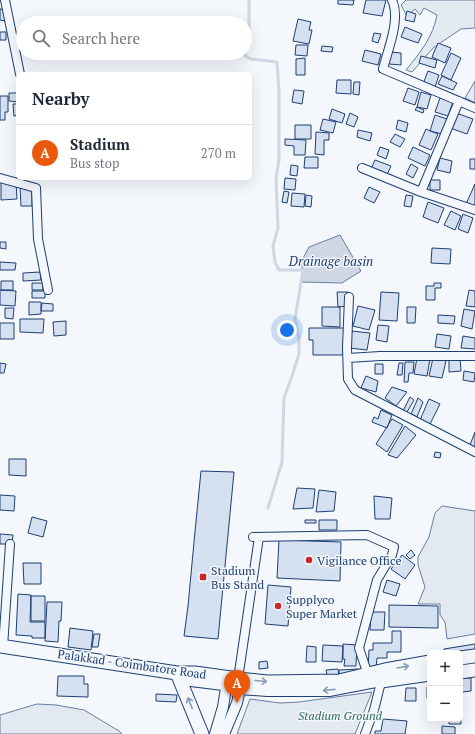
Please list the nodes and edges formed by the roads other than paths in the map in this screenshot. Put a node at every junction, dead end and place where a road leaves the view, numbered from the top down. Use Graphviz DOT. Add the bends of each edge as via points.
graph roads {
  1 [pos="5,0"];
  2 [pos="392,0"];
  3 [pos="16,54"];
  4 [pos="17,60"];
  5 [pos="20,72"];
  6 [pos="459,101"];
  7 [pos="475,108"];
  8 [pos="362,168"];
  9 [pos="0,178"];
  10 [pos="421,192"];
  11 [pos="475,210"];
  12 [pos="48,290"];
  13 [pos="349,297"];
  14 [pos="475,356"];
  15 [pos="348,358"];
  16 [pos="475,452"];
  17 [pos="10,544"];
  18 [pos="1,646"];
  19 [pos="475,656"];
  20 [pos="463,658"];
  21 [pos="427,663"];
  22 [pos="475,670"];
  23 [pos="463,672"];
  24 [pos="177,673"];
  25 [pos="427,674"];
  26 [pos="368,675"];
  27 [pos="383,676"];
  28 [pos="239,684"];
  29 [pos="202,734"];
  30 [pos="215,734"];
  31 [pos="224,734"];
  32 [pos="365,734"];
  1 -- 3 [label="street"];
  2 -- 6 [label="street" via="395,6 395,24 382,69"];
  4 -- 5 [label="street"];
  6 -- 7 [label="street"];
  6 -- 10 [label="street"];
  8 -- 10 [label="street"];
  9 -- 12 [label="street" via="36,188 38,239"];
  10 -- 11 [label="street"];
  13 -- 15 [label="street"];
  14 -- 15 [label="street"];
  15 -- 16 [label="street" via="348,379 355,390"];
  17 -- 18 [label="street"];
  18 -- 24 [label="main road, Palakkad - Coimbatore Road"];
  19 -- 20 [label="main road"];
  27 -- 21 [label="main road, Palakkad - Coimbatore Road, one-way"];
  22 -- 23 [label="main road"];
  24 -- 28 [label="main road, Palakkad - Coimbatore Road" via="195,673"];
  29 -- 24 [label="main road, one-way"];
  24 -- 30 [label="street" via="192,681 223,685 226,688"];
  25 -- 27 [label="main road, Palakkad - Coimbatore Road"];
  26 -- 27 [label="main road, Palakkad - Coimbatore Road"];
  28 -- 26 [label="main road, Palakkad - Coimbatore Road, one-way" via="339,681"];
  26 -- 28 [label="street" via="359,648 377,580 394,547 367,535 256,537"];
  27 -- 28 [label="street, one-way" via="328,691 267,691"];
  27 -- 32 [label="street"];
  28 -- 31 [label="street" via="237,702"];
}
